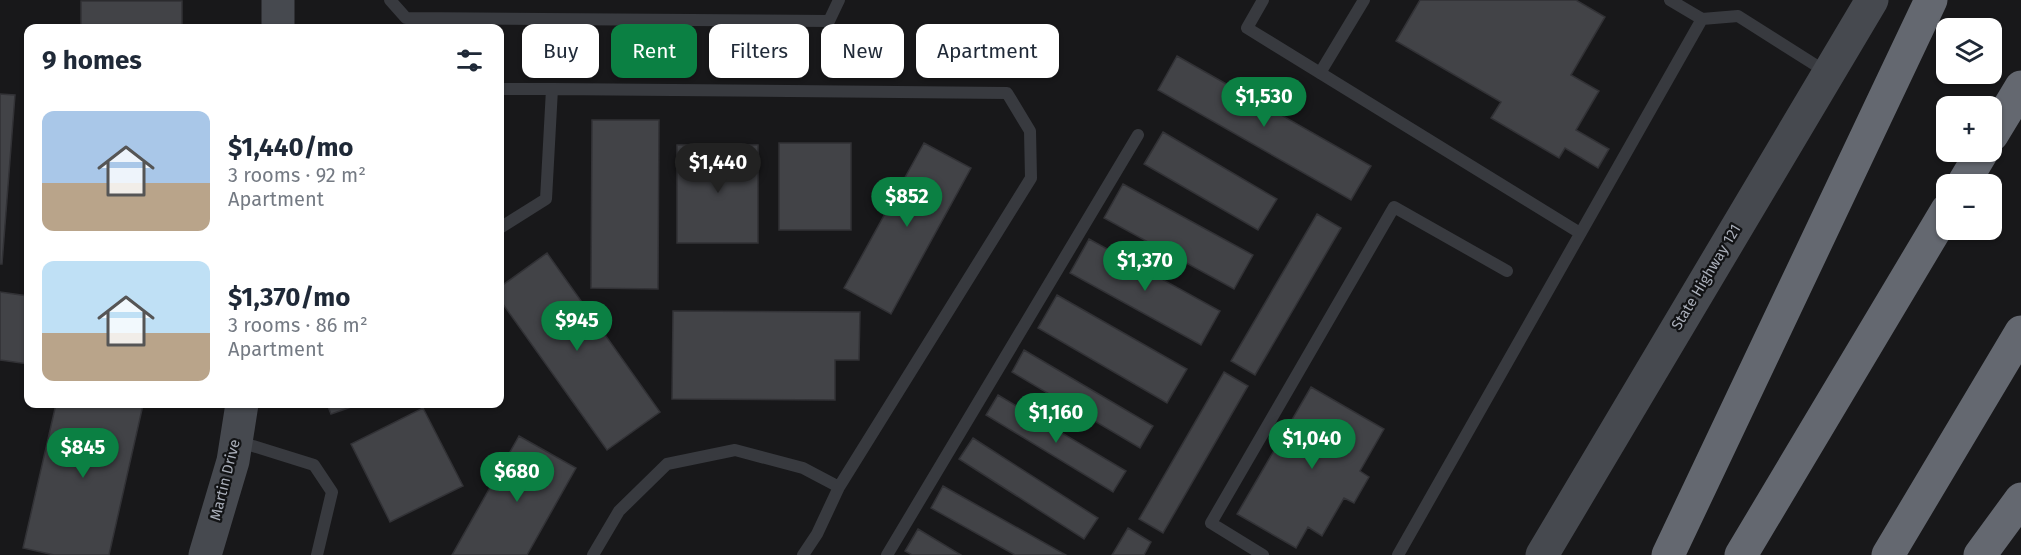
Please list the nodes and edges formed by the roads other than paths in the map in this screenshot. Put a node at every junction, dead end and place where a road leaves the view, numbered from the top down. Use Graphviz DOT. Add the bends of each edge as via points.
graph roads {
  1 [pos="278,0"];
  2 [pos="390,0"];
  3 [pos="839,0"];
  4 [pos="1263,0"];
  5 [pos="1364,0"];
  6 [pos="1670,0"];
  7 [pos="1872,0"];
  8 [pos="1931,0"];
  9 [pos="1702,19"];
  10 [pos="278,24"];
  11 [pos="1320,73"];
  12 [pos="1828,73"];
  13 [pos="2021,87"];
  14 [pos="504,89"];
  15 [pos="552,89"];
  16 [pos="2002,118"];
  17 [pos="1138,135"];
  18 [pos="504,225"];
  19 [pos="1936,228"];
  20 [pos="1580,233"];
  21 [pos="1507,271"];
  22 [pos="2021,332"];
  23 [pos="241,408"];
  24 [pos="236,441"];
  25 [pos="839,487"];
  26 [pos="2021,498"];
  27 [pos="205,555"];
  28 [pos="317,555"];
  29 [pos="593,555"];
  30 [pos="803,555"];
  31 [pos="887,555"];
  32 [pos="1263,555"];
  33 [pos="1398,555"];
  34 [pos="1542,555"];
  35 [pos="1668,555"];
  36 [pos="1741,555"];
  37 [pos="1888,555"];
  38 [pos="1980,555"];
  1 -- 10 [label="main road"];
  2 -- 3 [label="lane" via="406,18 829,21"];
  4 -- 11 [label="lane" via="1247,28"];
  5 -- 11 [label="lane"];
  6 -- 9 [label="lane"];
  7 -- 12 [label="main road, State Highway 121"];
  8 -- 35 [label="highway"];
  9 -- 12 [label="lane" via="1738,16"];
  9 -- 20 [label="lane"];
  11 -- 20 [label="lane"];
  12 -- 34 [label="main road, State Highway 121"];
  13 -- 16 [label="highway"];
  14 -- 15 [label="lane"];
  15 -- 18 [label="lane" via="546,199"];
  15 -- 25 [label="lane" via="1007,93 1030,131 1031,178"];
  17 -- 31 [label="lane"];
  19 -- 36 [label="highway"];
  20 -- 33 [label="lane"];
  21 -- 32 [label="lane" via="1394,207 1211,523"];
  22 -- 37 [label="highway"];
  23 -- 24 [label="main road, Martin Drive"];
  24 -- 27 [label="main road, Martin Drive"];
  24 -- 28 [label="lane" via="314,465 332,492"];
  25 -- 29 [label="lane" via="803,468 735,450 667,464 619,511"];
  25 -- 30 [label="lane" via="818,534"];
  26 -- 38 [label="highway"];
}
